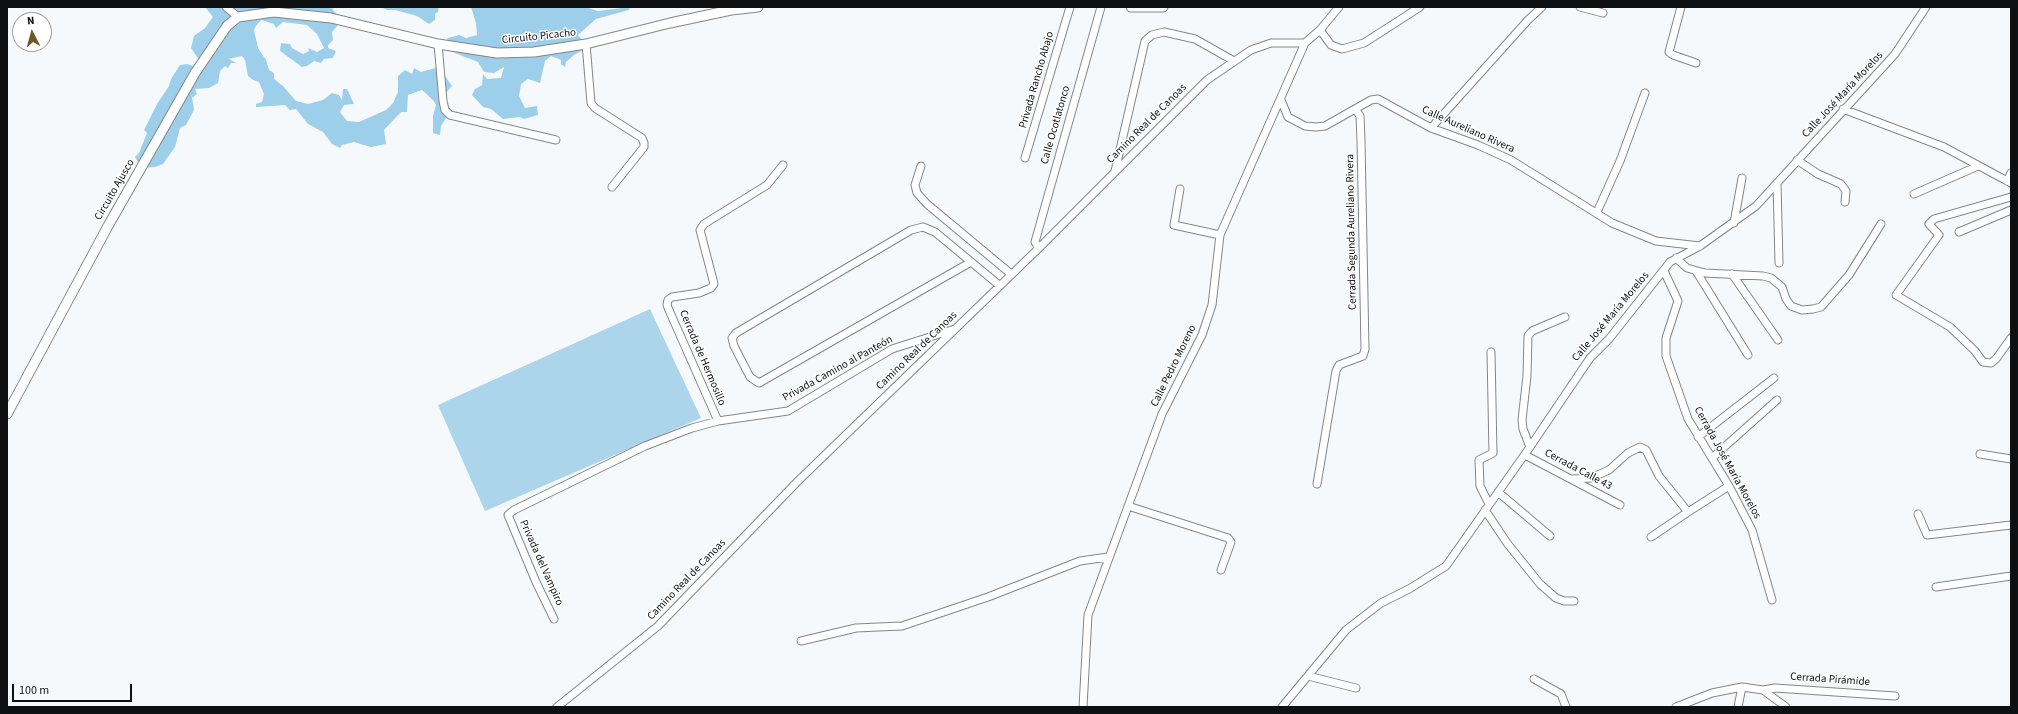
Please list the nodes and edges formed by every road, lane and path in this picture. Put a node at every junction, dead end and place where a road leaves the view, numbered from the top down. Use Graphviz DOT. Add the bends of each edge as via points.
graph roads {
  1 [pos="226,7"];
  2 [pos="749,7"];
  3 [pos="758,7"];
  4 [pos="1070,7"];
  5 [pos="1101,7"];
  6 [pos="1131,7"];
  7 [pos="1163,7"];
  8 [pos="1339,7"];
  9 [pos="1420,7"];
  10 [pos="1542,7"];
  11 [pos="1580,7"];
  12 [pos="1681,7"];
  13 [pos="1926,7"];
  14 [pos="1603,13"];
  15 [pos="238,17"];
  16 [pos="1320,30"];
  17 [pos="1305,43"];
  18 [pos="438,44"];
  19 [pos="586,44"];
  20 [pos="1234,61"];
  21 [pos="1696,63"];
  22 [pos="1645,93"];
  23 [pos="1280,100"];
  24 [pos="1843,109"];
  25 [pos="1356,110"];
  26 [pos="1431,128"];
  27 [pos="556,140"];
  28 [pos="1025,158"];
  29 [pos="1797,160"];
  30 [pos="784,165"];
  31 [pos="921,166"];
  32 [pos="1978,166"];
  33 [pos="1115,171"];
  34 [pos="2011,173"];
  35 [pos="1742,178"];
  36 [pos="2009,182"];
  37 [pos="1777,183"];
  38 [pos="612,187"];
  39 [pos="1180,190"];
  40 [pos="1914,194"];
  41 [pos="2011,197"];
  42 [pos="1845,202"];
  43 [pos="2011,210"];
  44 [pos="1597,212"];
  45 [pos="1734,223"];
  46 [pos="1881,224"];
  47 [pos="1959,232"];
  48 [pos="1220,235"];
  49 [pos="1700,246"];
  50 [pos="1039,248"];
  51 [pos="1676,258"];
  52 [pos="971,262"];
  53 [pos="1779,263"];
  54 [pos="1664,271"];
  55 [pos="1696,271"];
  56 [pos="1011,274"];
  57 [pos="1732,274"];
  58 [pos="999,285"];
  59 [pos="1565,318"];
  60 [pos="957,328"];
  61 [pos="2011,338"];
  62 [pos="1778,340"];
  63 [pos="1491,352"];
  64 [pos="1748,355"];
  65 [pos="1774,378"];
  66 [pos="1777,400"];
  67 [pos="7,414"];
  68 [pos="718,422"];
  69 [pos="1698,437"];
  70 [pos="1530,446"];
  71 [pos="1980,454"];
  72 [pos="1525,455"];
  73 [pos="1712,458"];
  74 [pos="2011,459"];
  75 [pos="1573,479"];
  76 [pos="1317,484"];
  77 [pos="1729,486"];
  78 [pos="1498,492"];
  79 [pos="1620,505"];
  80 [pos="1128,506"];
  81 [pos="1487,507"];
  82 [pos="1688,512"];
  83 [pos="1918,514"];
  84 [pos="508,515"];
  85 [pos="2011,526"];
  86 [pos="1550,536"];
  87 [pos="1651,537"];
  88 [pos="1108,557"];
  89 [pos="1221,570"];
  90 [pos="2011,576"];
  91 [pos="1936,587"];
  92 [pos="1574,600"];
  93 [pos="1772,600"];
  94 [pos="554,619"];
  95 [pos="801,641"];
  96 [pos="1308,676"];
  97 [pos="1534,679"];
  98 [pos="1742,687"];
  99 [pos="1356,688"];
  100 [pos="1763,690"];
  101 [pos="1895,696"];
  102 [pos="557,707"];
  103 [pos="1083,707"];
  104 [pos="1282,707"];
  105 [pos="1566,707"];
  106 [pos="1676,707"];
  107 [pos="1738,707"];
  108 [pos="1786,707"];
  1 -- 15 [label="street"];
  2 -- 3 [label="main road, Circuito Picacho"];
  2 -- 19 [label="main road, Circuito Picacho"];
  4 -- 28 [label="street, Privada Rancho Abajo"];
  5 -- 50 [label="street, Calle Ocotlatonco" via="1035,242"];
  6 -- 7 [label="main road"];
  8 -- 16 [label="street, Calle Pedro Moreno"];
  9 -- 16 [label="street" via="1364,43 1342,49 1332,45"];
  10 -- 26 [label="street"];
  11 -- 14 [label="street"];
  12 -- 21 [label="street" via="1669,52"];
  13 -- 24 [label="street, Calle José María Morelos" via="1895,54"];
  15 -- 18 [label="main road, Circuito Picacho" via="274,12 331,18"];
  15 -- 67 [label="main road, Circuito Ajusco" via="227,26 195,73 108,226"];
  16 -- 17 [label="street, Calle Pedro Moreno"];
  17 -- 20 [label="street, Camino Real de Canoas" via="1270,43"];
  17 -- 23 [label="street, Calle Pedro Moreno"];
  18 -- 19 [label="main road, Circuito Picacho" via="497,53 534,52"];
  18 -- 27 [label="street" via="443,101 450,115"];
  19 -- 38 [label="street" via="591,103 642,138 644,143 644,148"];
  20 -- 33 [label="street, Camino Real de Canoas" via="1207,80"];
  20 -- 33 [label="street" via="1195,40 1164,32 1152,35 1146,41"];
  22 -- 44 [label="street" via="1620,161"];
  23 -- 25 [label="street, Calle Aureliano Rivera" via="1288,117 1305,126 1325,126"];
  23 -- 48 [label="street, Calle Pedro Moreno"];
  24 -- 29 [label="street, Calle José María Morelos"];
  24 -- 32 [label="street" via="1944,147"];
  25 -- 26 [label="street, Calle Aureliano Rivera" via="1371,100 1378,99"];
  25 -- 76 [label="street, Cerrada Segunda Aureliano Rivera" via="1360,116 1361,140 1363,356 1339,365 1336,371"];
  26 -- 44 [label="street, Calle Aureliano Rivera" via="1511,160"];
  29 -- 37 [label="street, Calle José María Morelos"];
  29 -- 42 [label="street" via="1818,174 1841,184 1846,191"];
  30 -- 68 [label="street, Cerrada de Hermosillo" via="767,185 704,224 700,230 714,284 711,288 668,300 669,310"];
  31 -- 56 [label="street" via="915,185 917,193"];
  32 -- 36 [label="street"];
  32 -- 40 [label="street"];
  33 -- 50 [label="street, Camino Real de Canoas"];
  34 -- 36 [label="street"];
  35 -- 45 [label="street"];
  37 -- 45 [label="street, Calle José María Morelos" via="1756,206"];
  37 -- 53 [label="street"];
  39 -- 48 [label="street" via="1174,224"];
  41 -- 61 [label="street" via="1934,219 1930,224 1939,235 1896,295 1950,327 1975,350 1983,362 1991,363 1996,359"];
  43 -- 47 [label="street"];
  44 -- 49 [label="street, Calle Aureliano Rivera" via="1612,223 1656,241"];
  45 -- 49 [label="street, Calle José María Morelos"];
  46 -- 57 [label="street" via="1850,275 1821,307 1802,310 1791,306 1782,287 1771,278"];
  48 -- 80 [label="street, Calle Pedro Moreno" via="1212,305 1202,336 1162,414"];
  49 -- 51 [label="street, Calle José María Morelos"];
  50 -- 56 [label="street, Camino Real de Canoas"];
  51 -- 54 [label="street, Calle José María Morelos"];
  51 -- 55 [label="street" via="1682,265"];
  52 -- 52 [label="street" via="766,381 759,383 750,377 734,346 732,338 736,333 911,230 922,227 935,232"];
  52 -- 58 [label="street"];
  54 -- 69 [label="street, Cerrada José María Morelos" via="1678,302 1666,338 1666,356 1688,419"];
  54 -- 70 [label="street, Calle José María Morelos" via="1609,339 1590,358"];
  55 -- 57 [label="street"];
  55 -- 64 [label="street"];
  56 -- 58 [label="street, Camino Real de Canoas"];
  57 -- 62 [label="street"];
  58 -- 60 [label="street, Camino Real de Canoas"];
  59 -- 70 [label="street" via="1532,331 1528,336 1522,420"];
  60 -- 68 [label="street, Privada Camino al Panteón" via="892,349 788,411"];
  60 -- 102 [label="street, Camino Real de Canoas" via="798,481 658,626"];
  63 -- 81 [label="street" via="1492,453 1479,460 1480,486"];
  65 -- 69 [label="street"];
  66 -- 73 [label="street"];
  68 -- 84 [label="street, Privada Camino al Panteón" via="692,428 645,446 521,506"];
  69 -- 73 [label="street, Cerrada José María Morelos"];
  70 -- 72 [label="street, Calle José María Morelos"];
  71 -- 74 [label="street"];
  72 -- 75 [label="street, Cerrada Calle 43"];
  72 -- 78 [label="street, Calle José María Morelos"];
  73 -- 77 [label="street, Cerrada José María Morelos"];
  75 -- 79 [label="street, Cerrada Calle 43"];
  75 -- 82 [label="street" via="1592,478 1640,447 1646,450 1659,476"];
  77 -- 82 [label="street"];
  77 -- 93 [label="street, Cerrada José María Morelos" via="1757,544"];
  78 -- 81 [label="street, Calle José María Morelos"];
  78 -- 86 [label="street"];
  80 -- 88 [label="street, Calle Pedro Moreno"];
  80 -- 89 [label="street" via="1228,538 1231,542"];
  81 -- 92 [label="street" via="1507,543 1540,584 1556,598 1564,601"];
  81 -- 96 [label="street, Calle José María Morelos" via="1446,566 1381,603 1346,630"];
  82 -- 87 [label="street"];
  83 -- 85 [label="street" via="1927,535"];
  84 -- 94 [label="street, Privada del Vampiro"];
  88 -- 95 [label="street" via="1080,561 988,598 902,626 856,628"];
  88 -- 103 [label="street, Calle Pedro Moreno" via="1088,615"];
  90 -- 91 [label="street"];
  96 -- 99 [label="street"];
  96 -- 104 [label="street, Calle José María Morelos"];
  97 -- 105 [label="street" via="1561,694"];
  98 -- 100 [label="street, Cerrada Pirámide"];
  98 -- 106 [label="street, Cerrada Pirámide" via="1712,693"];
  98 -- 107 [label="street"];
  100 -- 101 [label="street, Cerrada Pirámide" via="1775,688"];
  100 -- 108 [label="street"];
}
